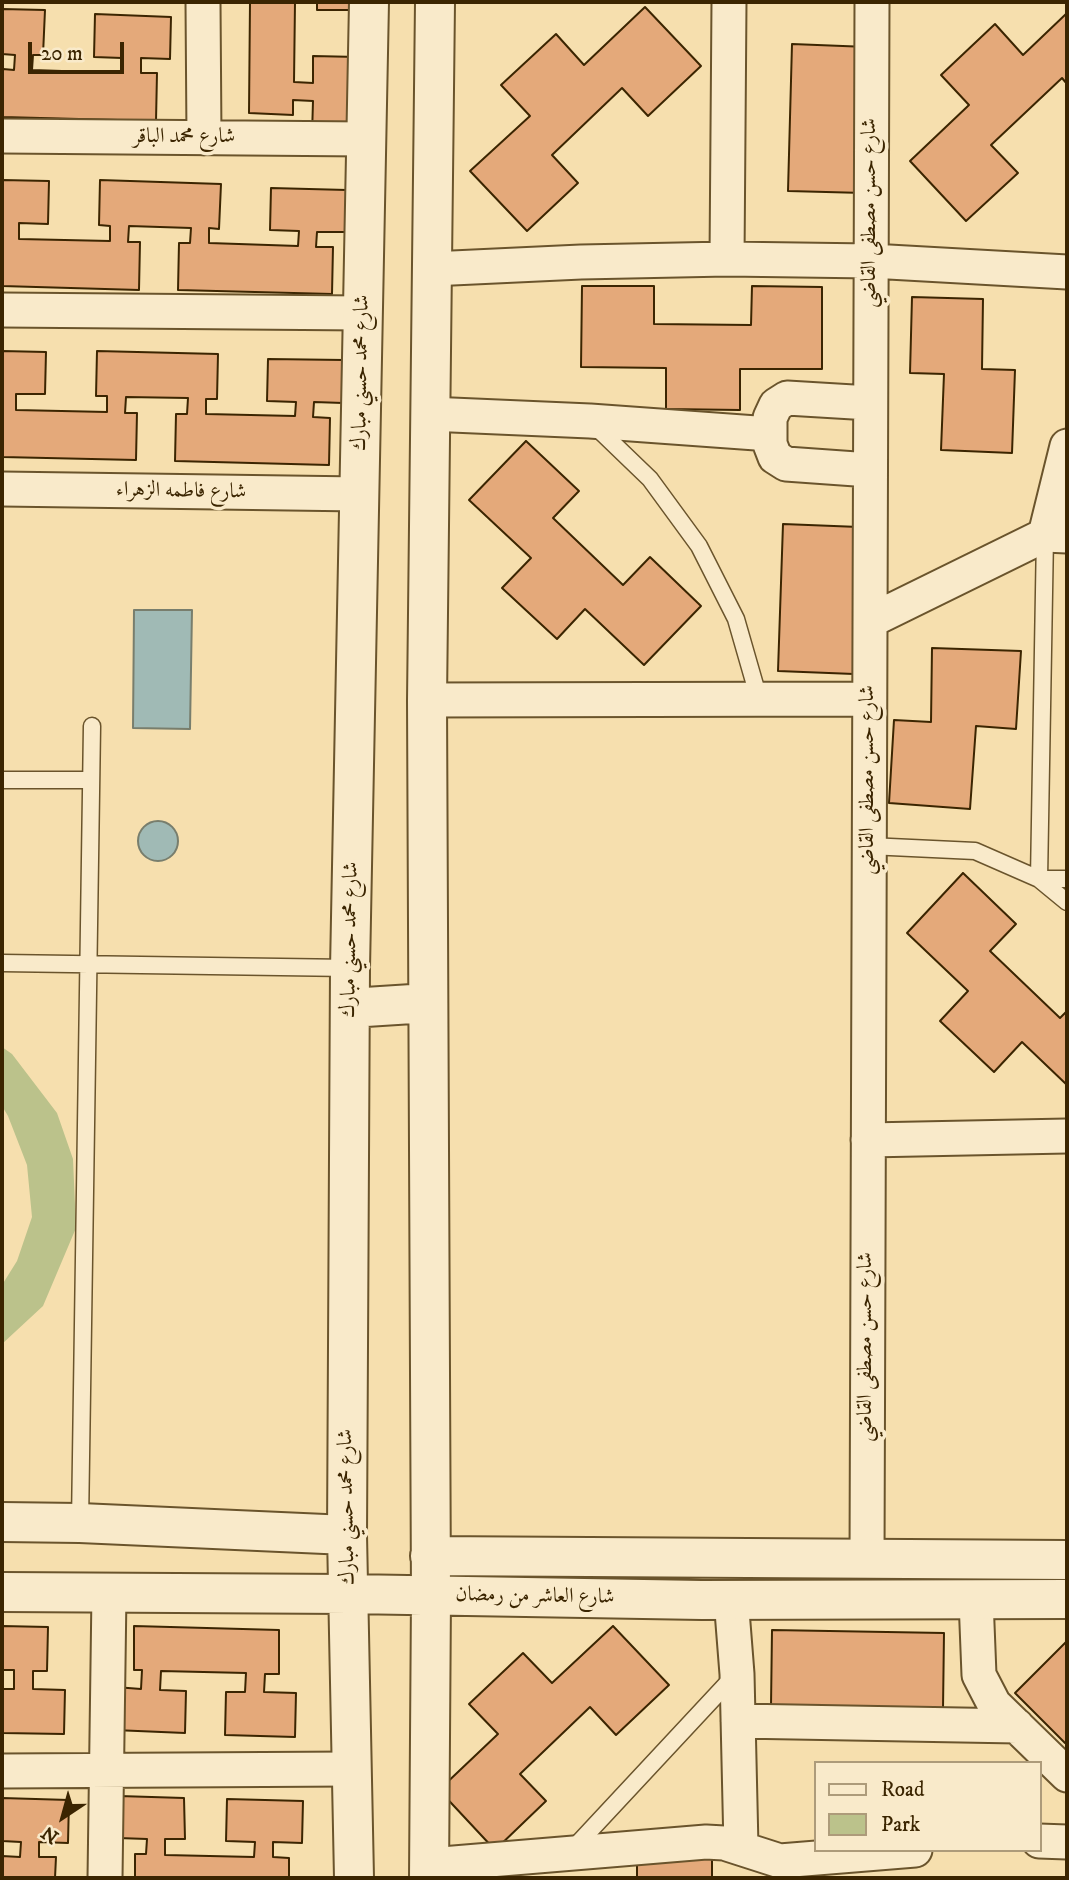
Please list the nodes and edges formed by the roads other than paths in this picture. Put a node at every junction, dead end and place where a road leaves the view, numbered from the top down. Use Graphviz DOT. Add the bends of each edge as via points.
graph roads {
  1 [pos="203,2"];
  2 [pos="369,2"];
  3 [pos="435,2"];
  4 [pos="729,2"];
  5 [pos="872,2"];
  6 [pos="2,136"];
  7 [pos="204,138"];
  8 [pos="366,139"];
  9 [pos="727,259"];
  10 [pos="871,261"];
  11 [pos="431,269"];
  12 [pos="1067,272"];
  13 [pos="2,310"];
  14 [pos="363,313"];
  15 [pos="870,403"];
  16 [pos="429,414"];
  17 [pos="590,421"];
  18 [pos="770,434"];
  19 [pos="1067,446"];
  20 [pos="870,470"];
  21 [pos="2,489"];
  22 [pos="360,494"];
  23 [pos="1056,535"];
  24 [pos="870,621"];
  25 [pos="759,699"];
  26 [pos="869,699"];
  27 [pos="426,700"];
  28 [pos="92,726"];
  29 [pos="2,780"];
  30 [pos="91,780"];
  31 [pos="869,846"];
  32 [pos="1039,879"];
  33 [pos="1067,879"];
  34 [pos="1067,902"];
  35 [pos="2,963"];
  36 [pos="88,964"];
  37 [pos="351,968"];
  38 [pos="428,1003"];
  39 [pos="350,1008"];
  40 [pos="1067,1136"];
  41 [pos="868,1140"];
  42 [pos="2,1522"];
  43 [pos="80,1523"];
  44 [pos="346,1535"];
  45 [pos="430,1556"];
  46 [pos="702,1558"];
  47 [pos="867,1559"];
  48 [pos="1067,1560"];
  49 [pos="2,1592"];
  50 [pos="108,1593"];
  51 [pos="349,1594"];
  52 [pos="431,1596"];
  53 [pos="717,1599"];
  54 [pos="976,1599"];
  55 [pos="1067,1599"];
  56 [pos="737,1674"];
  57 [pos="738,1721"];
  58 [pos="1017,1726"];
  59 [pos="351,1769"];
  60 [pos="2,1771"];
  61 [pos="106,1771"];
  62 [pos="1067,1775"];
  63 [pos="1041,1841"];
  64 [pos="1067,1842"];
  65 [pos="741,1847"];
  66 [pos="905,1852"];
  67 [pos="569,1853"];
  68 [pos="528,1868"];
  69 [pos="829,1868"];
  70 [pos="429,1872"];
  71 [pos="105,1878"];
  72 [pos="354,1878"];
  1 -- 7 [label="street"];
  2 -- 8 [label="street, شارع محمد حسني مبارك"];
  3 -- 11 [label="street"];
  4 -- 9 [label="street"];
  5 -- 10 [label="street, شارع حسن مصطفى القاضي"];
  6 -- 7 [label="street, شارع محمد الباقر"];
  7 -- 8 [label="street, شارع محمد الباقر"];
  8 -- 14 [label="street, شارع محمد حسني مبارك"];
  9 -- 10 [label="street"];
  9 -- 11 [label="street"];
  10 -- 12 [label="street"];
  10 -- 15 [label="street, شارع حسن مصطفى القاضي"];
  11 -- 16 [label="street"];
  13 -- 14 [label="street"];
  14 -- 22 [label="street, شارع محمد حسني مبارك"];
  15 -- 18 [label="street" via="787,398 776,405"];
  15 -- 20 [label="street, شارع حسن مصطفى القاضي"];
  16 -- 17 [label="street"];
  16 -- 27 [label="street"];
  17 -- 18 [label="street"];
  17 -- 25 [label="lane" via="650,479 699,546 736,620"];
  18 -- 20 [label="street" via="775,457 786,464"];
  19 -- 23 [label="street"];
  20 -- 24 [label="street, شارع حسن مصطفى القاضي"];
  21 -- 22 [label="street, شارع فاطمه الزهراء"];
  22 -- 37 [label="street, شارع محمد حسني مبارك"];
  23 -- 24 [label="street"];
  23 -- 32 [label="lane"];
  24 -- 26 [label="street, شارع حسن مصطفى القاضي"];
  25 -- 26 [label="street"];
  25 -- 27 [label="street"];
  26 -- 31 [label="street, شارع حسن مصطفى القاضي"];
  27 -- 38 [label="street"];
  28 -- 30 [label="lane"];
  29 -- 30 [label="lane"];
  30 -- 36 [label="lane"];
  31 -- 32 [label="lane" via="975,851"];
  31 -- 41 [label="street, شارع حسن مصطفى القاضي"];
  32 -- 33 [label="lane"];
  32 -- 34 [label="lane"];
  35 -- 36 [label="lane"];
  36 -- 37 [label="lane"];
  36 -- 43 [label="lane"];
  37 -- 39 [label="street, شارع محمد حسني مبارك"];
  38 -- 39 [label="street"];
  38 -- 45 [label="street"];
  39 -- 44 [label="street, شارع محمد حسني مبارك"];
  40 -- 41 [label="street"];
  41 -- 47 [label="street, شارع حسن مصطفى القاضي"];
  42 -- 43 [label="street"];
  43 -- 44 [label="street"];
  44 -- 51 [label="street, شارع محمد حسني مبارك"];
  45 -- 46 [label="street, شارع العاشر من رمضان"];
  45 -- 52 [label="street"];
  46 -- 47 [label="street, شارع العاشر من رمضان"];
  46 -- 53 [label="street"];
  47 -- 48 [label="street, شارع العاشر من رمضان"];
  49 -- 50 [label="street, شارع العاشر من رمضان"];
  50 -- 51 [label="street, شارع العاشر من رمضان"];
  50 -- 61 [label="street"];
  51 -- 52 [label="street, شارع العاشر من رمضان"];
  51 -- 59 [label="street, شارع محمد حسني مبارك"];
  52 -- 53 [label="street, شارع العاشر من رمضان"];
  52 -- 70 [label="street"];
  53 -- 54 [label="street, شارع العاشر من رمضان"];
  53 -- 56 [label="street"];
  54 -- 55 [label="street, شارع العاشر من رمضان"];
  54 -- 58 [label="street" via="979,1675 994,1704"];
  56 -- 57 [label="street"];
  56 -- 67 [label="lane"];
  57 -- 58 [label="street"];
  57 -- 65 [label="street"];
  58 -- 62 [label="street"];
  59 -- 61 [label="street"];
  59 -- 72 [label="street, شارع محمد حسني مبارك"];
  60 -- 61 [label="street"];
  61 -- 71 [label="street"];
  63 -- 64 [label="street"];
  65 -- 67 [label="street" via="706,1842"];
  65 -- 69 [label="street" via="780,1861"];
  66 -- 69 [label="street"];
  67 -- 68 [label="street"];
  68 -- 70 [label="street"];
}
